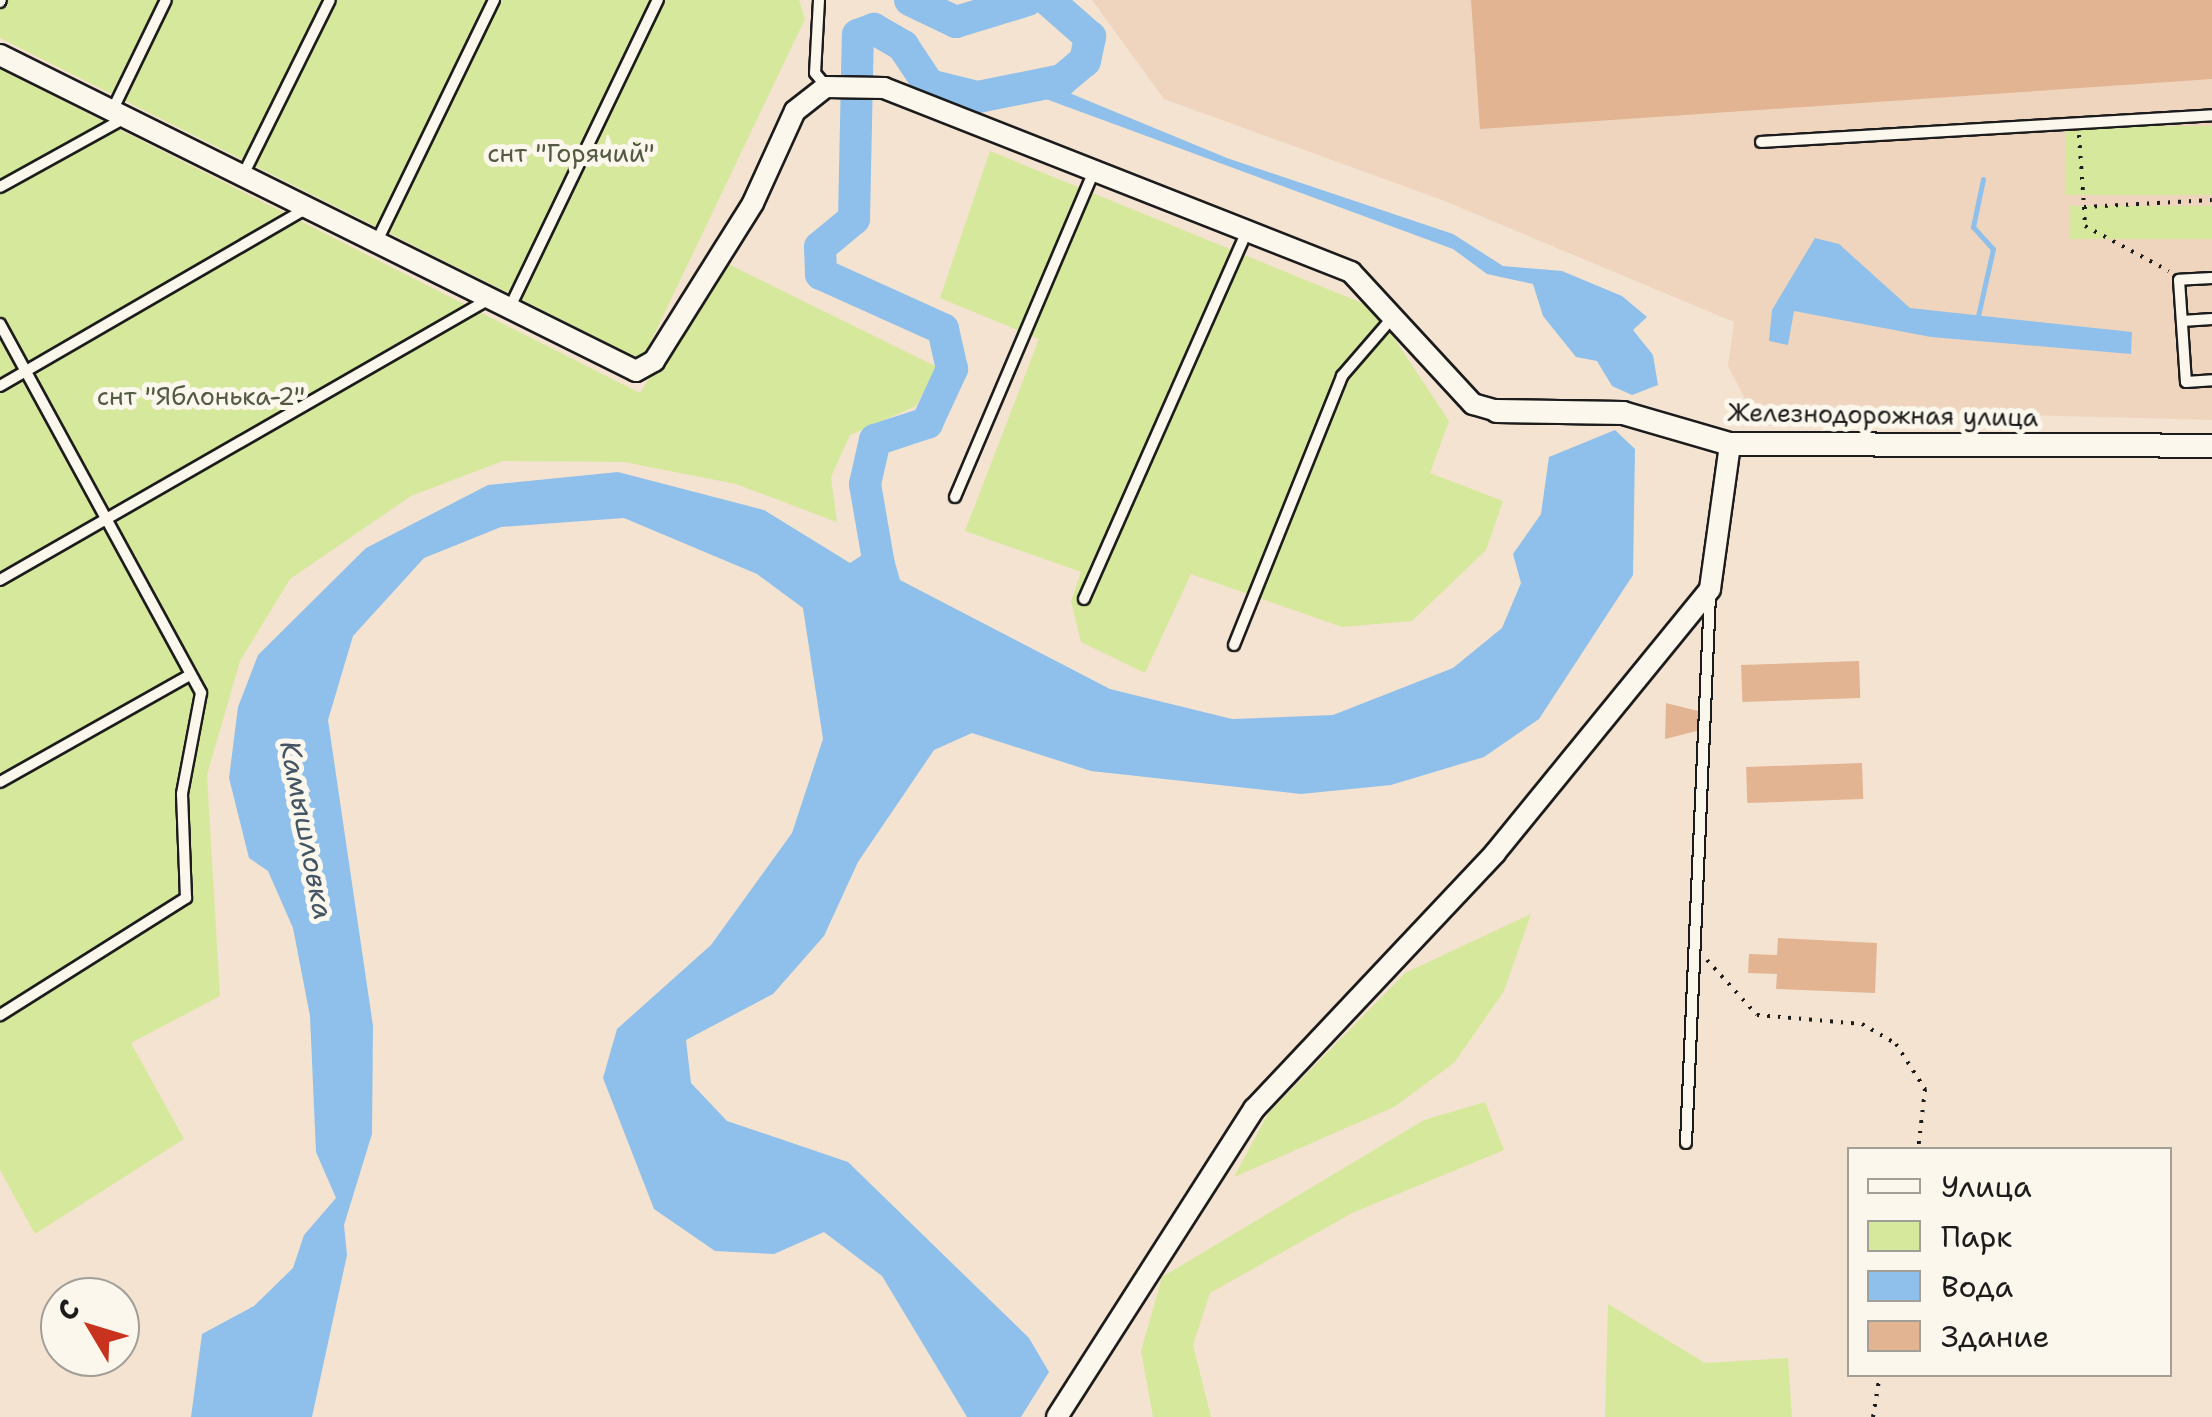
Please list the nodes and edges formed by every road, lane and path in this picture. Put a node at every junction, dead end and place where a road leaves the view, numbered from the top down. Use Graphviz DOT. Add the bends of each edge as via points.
graph roads {
  1 [pos="166,0"];
  2 [pos="330,0"];
  3 [pos="494,0"];
  4 [pos="658,0"];
  5 [pos="819,0"];
  6 [pos="0,55"];
  7 [pos="826,87"];
  8 [pos="119,114"];
  9 [pos="2212,114"];
  10 [pos="2078,122"];
  11 [pos="1761,142"];
  12 [pos="1094,171"];
  13 [pos="242,175"];
  14 [pos="0,187"];
  15 [pos="2212,200"];
  16 [pos="307,207"];
  17 [pos="2084,207"];
  18 [pos="1247,232"];
  19 [pos="378,241"];
  20 [pos="2212,278"];
  21 [pos="2180,280"];
  22 [pos="501,302"];
  23 [pos="1398,315"];
  24 [pos="2212,318"];
  25 [pos="2182,321"];
  26 [pos="0,324"];
  27 [pos="25,372"];
  28 [pos="2212,380"];
  29 [pos="0,386"];
  30 [pos="1497,411"];
  31 [pos="1730,444"];
  32 [pos="2212,446"];
  33 [pos="955,497"];
  34 [pos="104,521"];
  35 [pos="0,580"];
  36 [pos="1710,589"];
  37 [pos="1084,598"];
  38 [pos="1234,645"];
  39 [pos="186,678"];
  40 [pos="0,782"];
  41 [pos="1698,942"];
  42 [pos="0,1015"];
  43 [pos="1686,1143"];
  44 [pos="1918,1147"];
  45 [pos="1880,1377"];
  46 [pos="1057,1417"];
  47 [pos="1873,1417"];
  1 -- 8 [label="lane"];
  2 -- 13 [label="lane"];
  3 -- 19 [label="lane"];
  4 -- 22 [label="lane"];
  5 -- 7 [label="lane" via="816,73"];
  6 -- 8 [label="street"];
  7 -- 12 [label="street" via="884,88"];
  7 -- 22 [label="street" via="795,111 753,203 654,361 636,371 618,365"];
  8 -- 13 [label="street"];
  8 -- 14 [label="lane"];
  9 -- 10 [label="lane"];
  10 -- 11 [label="lane"];
  10 -- 17 [label="path"];
  12 -- 18 [label="street"];
  12 -- 33 [label="lane"];
  13 -- 16 [label="street"];
  15 -- 17 [label="path"];
  16 -- 19 [label="street"];
  16 -- 27 [label="lane"];
  17 -- 21 [label="path" via="2085,226"];
  18 -- 23 [label="street" via="1350,272"];
  18 -- 37 [label="lane"];
  19 -- 22 [label="street"];
  20 -- 21 [label="lane"];
  21 -- 25 [label="lane"];
  22 -- 34 [label="lane"];
  23 -- 30 [label="street" via="1474,404"];
  23 -- 38 [label="lane" via="1363,340 1342,376"];
  24 -- 25 [label="lane"];
  25 -- 28 [label="lane" via="2186,382"];
  26 -- 27 [label="lane"];
  27 -- 29 [label="lane"];
  27 -- 34 [label="lane"];
  30 -- 31 [label="street, Железнодорожная улица" via="1623,414"];
  31 -- 32 [label="street, Железнодорожная улица"];
  31 -- 36 [label="street"];
  34 -- 35 [label="lane"];
  34 -- 39 [label="lane"];
  36 -- 41 [label="lane"];
  36 -- 46 [label="street" via="1495,853 1254,1109"];
  39 -- 40 [label="lane"];
  39 -- 42 [label="lane" via="199,679 201,693 182,794 186,898"];
  41 -- 43 [label="lane"];
  41 -- 44 [label="path" via="1734,1000 1757,1014 1862,1024 1896,1044 1924,1089"];
  45 -- 47 [label="path"];
}
